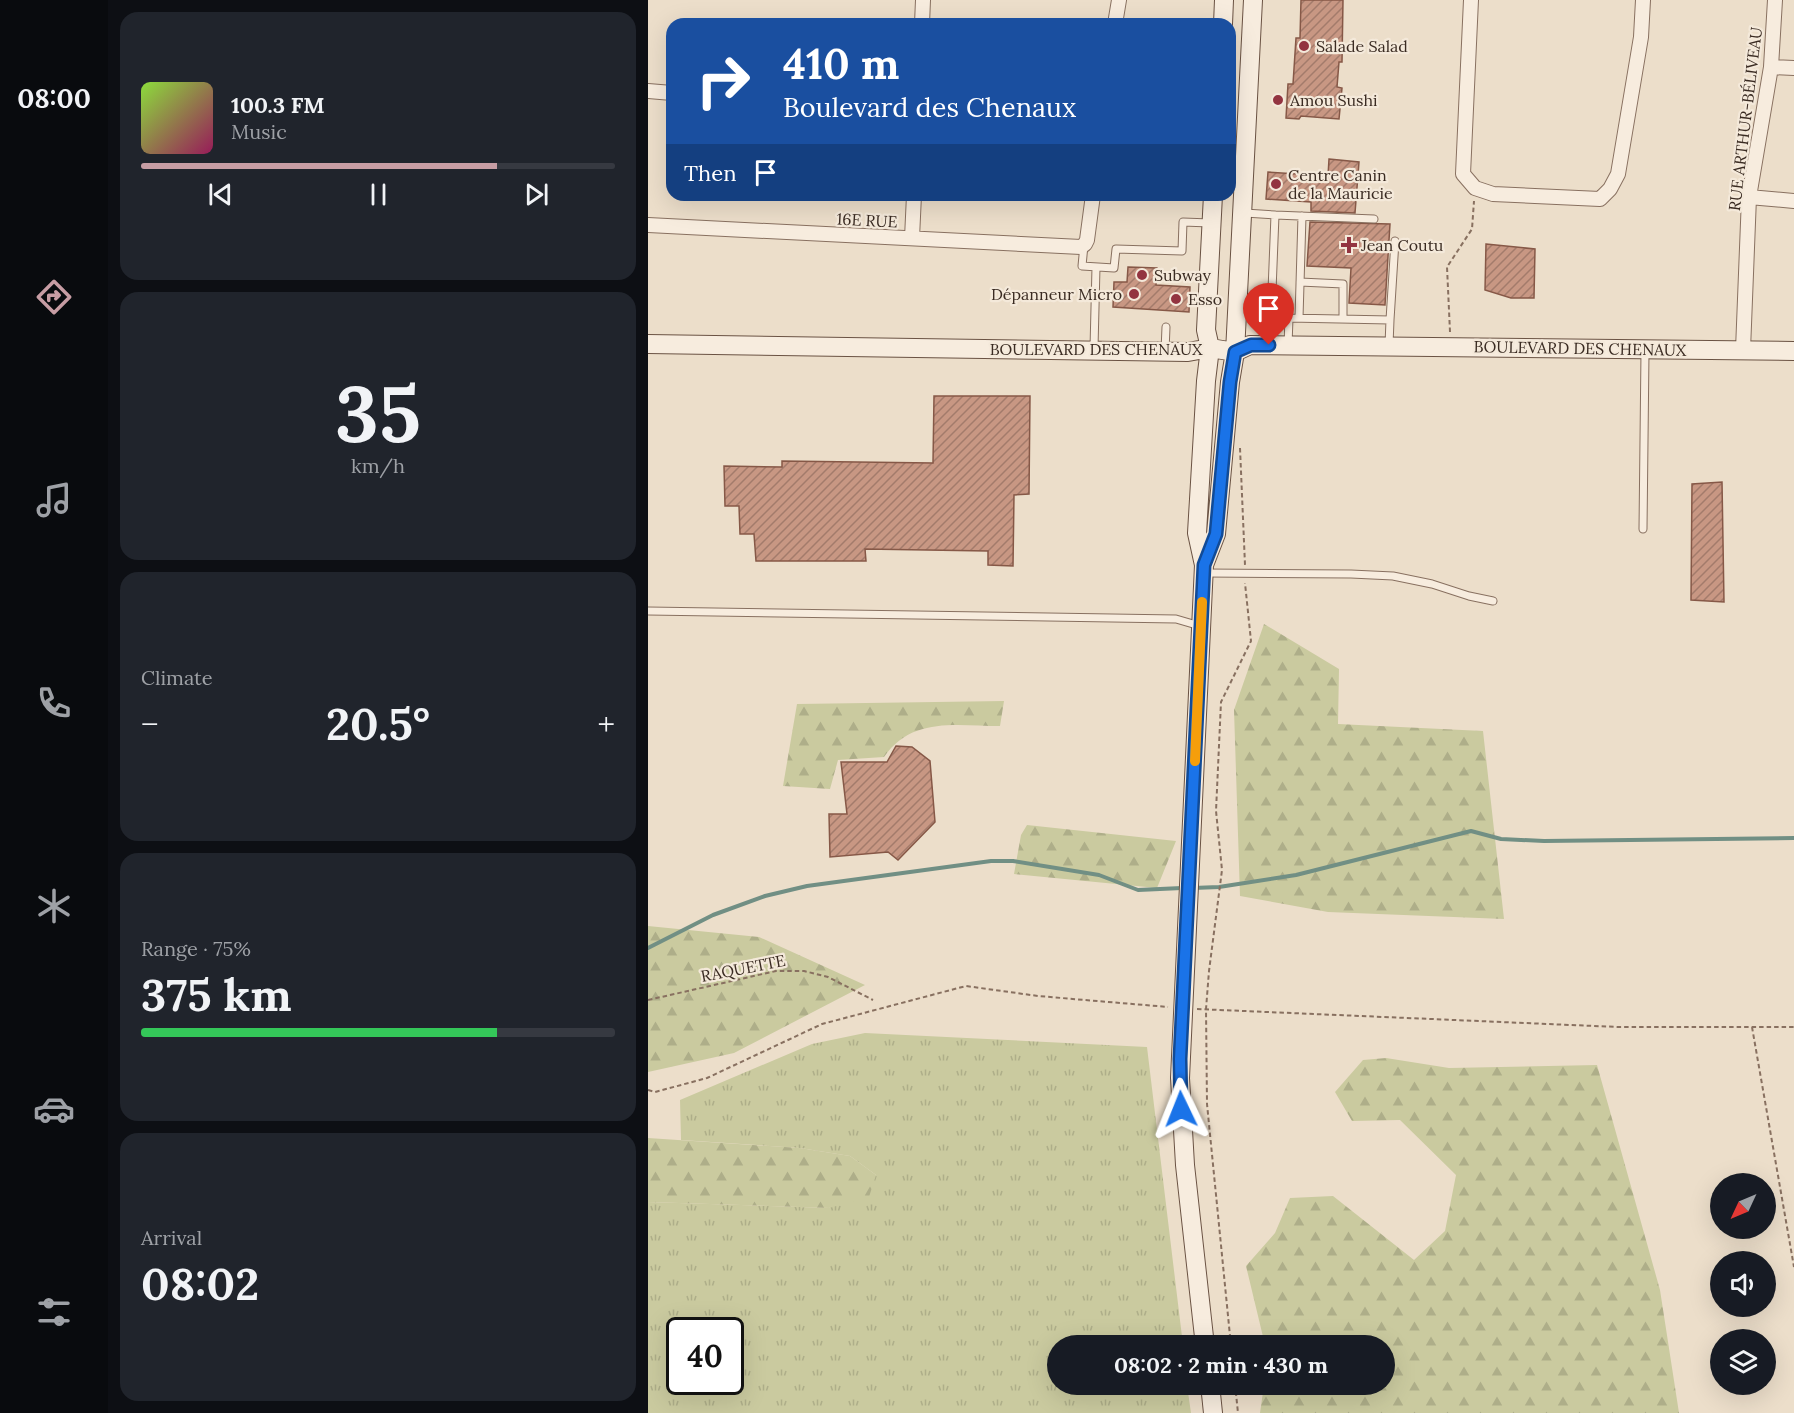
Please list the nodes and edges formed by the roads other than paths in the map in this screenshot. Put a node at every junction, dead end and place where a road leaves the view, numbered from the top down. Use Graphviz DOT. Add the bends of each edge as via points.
graph roads {
  1 [pos="923,0"];
  2 [pos="1119,0"];
  3 [pos="1224,0"];
  4 [pos="1253,0"];
  5 [pos="1471,0"];
  6 [pos="1643,0"];
  7 [pos="1775,0"];
  8 [pos="922,18"];
  9 [pos="1117,18"];
  10 [pos="1222,18"];
  11 [pos="1771,67"];
  12 [pos="1794,68"];
  13 [pos="648,91"];
  14 [pos="666,92"];
  15 [pos="1749,197"];
  16 [pos="914,201"];
  17 [pos="1092,201"];
  18 [pos="1214,201"];
  19 [pos="1794,201"];
  20 [pos="1241,213"];
  21 [pos="1275,214"];
  22 [pos="1302,216"];
  23 [pos="1374,219"];
  24 [pos="1212,223"];
  25 [pos="648,225"];
  26 [pos="912,238"];
  27 [pos="1395,241"];
  28 [pos="1084,245"];
  29 [pos="1096,267"];
  30 [pos="1300,282"];
  31 [pos="1288,318"];
  32 [pos="1299,318"];
  33 [pos="1343,319"];
  34 [pos="1390,320"];
  35 [pos="1166,327"];
  36 [pos="648,344"];
  37 [pos="1288,345"];
  38 [pos="1389,347"];
  39 [pos="1210,348"];
  40 [pos="1645,349"];
  41 [pos="1094,350"];
  42 [pos="1743,350"];
  43 [pos="1165,351"];
  44 [pos="1794,351"];
  45 [pos="1235,352"];
  46 [pos="1643,529"];
  47 [pos="1203,569"];
  48 [pos="1493,602"];
  49 [pos="648,610"];
  50 [pos="1200,626"];
  51 [pos="1204,1335"];
  52 [pos="1211,1395"];
  53 [pos="1213,1413"];
  1 -- 8 [label="street"];
  2 -- 9 [label="street"];
  3 -- 10 [label="street"];
  4 -- 20 [label="street"];
  5 -- 6 [label="street" via="1463,174 1474,188 1493,194 1600,199 1618,174"];
  7 -- 11 [label="street, RUE ARTHUR-BÉLIVEAU"];
  11 -- 12 [label="street"];
  11 -- 15 [label="street, RUE ARTHUR-BÉLIVEAU"];
  13 -- 14 [label="street"];
  15 -- 19 [label="street"];
  15 -- 42 [label="street, RUE ARTHUR-BÉLIVEAU"];
  16 -- 26 [label="street"];
  17 -- 28 [label="street"];
  18 -- 24 [label="street"];
  20 -- 21 [label="lane"];
  20 -- 45 [label="street"];
  21 -- 22 [label="lane"];
  21 -- 31 [label="lane" via="1271,316"];
  22 -- 23 [label="lane"];
  22 -- 30 [label="lane"];
  24 -- 29 [label="lane" via="1183,222 1182,251 1116,249 1114,268"];
  24 -- 39 [label="street" via="1206,330"];
  25 -- 26 [label="street, 16E RUE"];
  26 -- 28 [label="street, 16E RUE"];
  27 -- 34 [label="lane"];
  28 -- 29 [label="lane" via="1082,266"];
  29 -- 41 [label="lane"];
  30 -- 32 [label="lane"];
  30 -- 33 [label="lane" via="1343,284"];
  31 -- 32 [label="lane"];
  31 -- 37 [label="lane"];
  32 -- 33 [label="lane"];
  33 -- 34 [label="lane"];
  34 -- 38 [label="lane"];
  35 -- 43 [label="lane"];
  36 -- 41 [label="street, BOULEVARD DES CHENAUX"];
  37 -- 38 [label="street, BOULEVARD DES CHENAUX"];
  37 -- 45 [label="street, BOULEVARD DES CHENAUX" via="1251,345"];
  38 -- 40 [label="street, BOULEVARD DES CHENAUX"];
  39 -- 43 [label="street, BOULEVARD DES CHENAUX"];
  39 -- 45 [label="street, BOULEVARD DES CHENAUX"];
  39 -- 47 [label="street" via="1197,533"];
  40 -- 42 [label="street, BOULEVARD DES CHENAUX"];
  40 -- 46 [label="lane"];
  41 -- 43 [label="street, BOULEVARD DES CHENAUX"];
  42 -- 44 [label="street, BOULEVARD DES CHENAUX"];
  45 -- 47 [label="street" via="1216,534"];
  47 -- 48 [label="lane" via="1393,576"];
  47 -- 50 [label="street"];
  49 -- 50 [label="lane" via="1176,619"];
  50 -- 51 [label="street" via="1180,1078"];
  52 -- 53 [label="street"];
}
